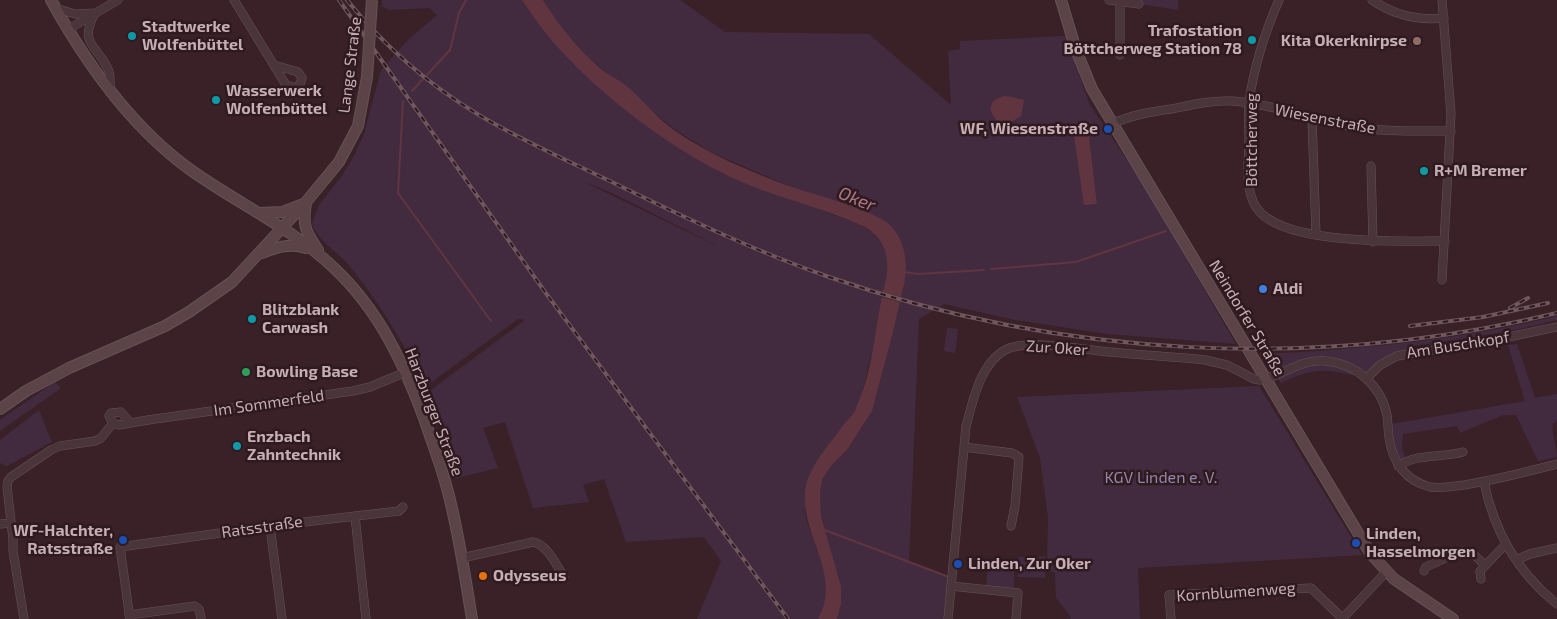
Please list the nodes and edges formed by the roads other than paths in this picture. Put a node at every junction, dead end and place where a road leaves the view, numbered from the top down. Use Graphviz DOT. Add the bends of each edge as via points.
graph roads {
  1 [pos="118,0"];
  2 [pos="234,0"];
  3 [pos="372,0"];
  4 [pos="1061,0"];
  5 [pos="1109,0"];
  6 [pos="1279,0"];
  7 [pos="1372,0"];
  8 [pos="1442,0"];
  9 [pos="1120,2"];
  10 [pos="53,4"];
  11 [pos="1139,4"];
  12 [pos="96,14"];
  13 [pos="1444,18"];
  14 [pos="69,29"];
  15 [pos="1120,55"];
  16 [pos="274,65"];
  17 [pos="110,89"];
  18 [pos="1249,104"];
  19 [pos="1312,118"];
  20 [pos="1112,124"];
  21 [pos="1451,131"];
  22 [pos="1371,166"];
  23 [pos="306,202"];
  24 [pos="259,213"];
  25 [pos="283,228"];
  26 [pos="1316,235"];
  27 [pos="1445,241"];
  28 [pos="1373,242"];
  29 [pos="312,250"];
  30 [pos="259,254"];
  31 [pos="323,258"];
  32 [pos="1442,280"];
  33 [pos="1557,327"];
  34 [pos="406,372"];
  35 [pos="1367,378"];
  36 [pos="1266,379"];
  37 [pos="0,409"];
  38 [pos="112,423"];
  39 [pos="130,423"];
  40 [pos="964,447"];
  41 [pos="1463,452"];
  42 [pos="1557,464"];
  43 [pos="1398,466"];
  44 [pos="1484,482"];
  45 [pos="403,507"];
  46 [pos="355,516"];
  47 [pos="11,523"];
  48 [pos="0,524"];
  49 [pos="270,526"];
  50 [pos="1011,526"];
  51 [pos="1506,544"];
  52 [pos="1557,548"];
  53 [pos="462,558"];
  54 [pos="1516,560"];
  55 [pos="1485,564"];
  56 [pos="1424,571"];
  57 [pos="1386,572"];
  58 [pos="564,577"];
  59 [pos="1481,579"];
  60 [pos="951,586"];
  61 [pos="1557,604"];
  62 [pos="130,617"];
  63 [pos="24,619"];
  64 [pos="201,619"];
  65 [pos="282,619"];
  66 [pos="366,619"];
  67 [pos="472,619"];
  68 [pos="948,619"];
  69 [pos="1016,619"];
  70 [pos="1171,619"];
  71 [pos="1342,619"];
  72 [pos="1452,619"];
  1 -- 12 [label="street"];
  2 -- 16 [label="street"];
  3 -- 23 [label="main road, Lange Straße, bridge" via="367,78 358,126 339,162"];
  4 -- 20 [label="main road, Neindorfer Straße" via="1076,50"];
  5 -- 9 [label="street"];
  6 -- 18 [label="street, Böttcherweg" via="1259,56"];
  7 -- 13 [label="street" via="1406,16 1429,20"];
  8 -- 13 [label="street"];
  9 -- 11 [label="street"];
  9 -- 15 [label="street"];
  10 -- 12 [label="street" via="75,14"];
  10 -- 14 [label="main road, Harzburger Straße"];
  12 -- 14 [label="street"];
  12 -- 17 [label="street" via="88,27 89,40 108,70"];
  13 -- 21 [label="street"];
  14 -- 17 [label="main road, Harzburger Straße"];
  17 -- 24 [label="main road, Harzburger Straße" via="143,130 177,160"];
  18 -- 19 [label="street, Wiesenstraße"];
  18 -- 20 [label="street, Wiesenstraße" via="1214,101 1138,114"];
  18 -- 26 [label="street, Böttcherweg" via="1249,186 1253,201 1272,221"];
  19 -- 21 [label="street, Wiesenstraße" via="1370,129"];
  19 -- 26 [label="street"];
  20 -- 36 [label="main road, Neindorfer Straße"];
  21 -- 27 [label="street"];
  22 -- 28 [label="street"];
  23 -- 24 [label="main road" via="282,212"];
  23 -- 25 [label="main road, Lange Straße"];
  23 -- 31 [label="main road" via="304,224"];
  24 -- 25 [label="main road, Harzburger Straße"];
  25 -- 29 [label="main road, Harzburger Straße"];
  25 -- 30 [label="main road, Lange Straße"];
  26 -- 28 [label="street, Böttcherweg"];
  27 -- 28 [label="street, Böttcherweg"];
  27 -- 32 [label="street"];
  29 -- 30 [label="main road" via="284,246"];
  29 -- 31 [label="main road, Harzburger Straße"];
  30 -- 37 [label="main road, Lange Straße" via="232,282 189,312 165,326 69,368"];
  31 -- 34 [label="main road, Harzburger Straße" via="373,313"];
  33 -- 35 [label="street, Am Buschkopf" via="1397,356 1380,364"];
  34 -- 39 [label="street, Im Sommerfeld" via="353,391"];
  34 -- 53 [label="main road, Harzburger Straße" via="446,481"];
  35 -- 36 [label="street" via="1345,365 1314,361"];
  35 -- 43 [label="street" via="1387,414 1391,448"];
  36 -- 40 [label="street, Zur Oker" via="1254,379 1227,365 1205,360 1042,345 1012,347 997,356 984,374 972,403"];
  36 -- 57 [label="main road, Neindorfer Straße" via="1363,543"];
  38 -- 39 [label="street, Im Sommerfeld"];
  38 -- 39 [label="street" via="109,416 117,411"];
  38 -- 47 [label="street" via="101,438 60,446 11,477 6,488"];
  40 -- 50 [label="street" via="1012,452 1019,456"];
  40 -- 60 [label="street, Zur Oker"];
  41 -- 43 [label="street" via="1415,458"];
  42 -- 44 [label="street"];
  43 -- 44 [label="street" via="1407,476 1431,487"];
  44 -- 51 [label="street"];
  45 -- 46 [label="street, Ratsstraße" via="399,511"];
  46 -- 49 [label="street, Ratsstraße"];
  46 -- 66 [label="street"];
  47 -- 48 [label="street"];
  47 -- 63 [label="street"];
  49 -- 62 [label="street, Ratsstraße" via="120,547"];
  49 -- 65 [label="street"];
  51 -- 54 [label="street"];
  51 -- 55 [label="street"];
  52 -- 54 [label="street"];
  53 -- 58 [label="street" via="533,542 544,548"];
  53 -- 67 [label="main road, Harzburger Straße"];
  54 -- 61 [label="street" via="1529,578"];
  55 -- 56 [label="street" via="1472,553 1462,551 1426,567"];
  55 -- 59 [label="street" via="1480,571"];
  57 -- 71 [label="street"];
  57 -- 72 [label="main road, Neindorfer Straße"];
  60 -- 68 [label="street, Zur Oker"];
  60 -- 69 [label="street" via="1018,593"];
  62 -- 64 [label="street" via="195,606"];
  70 -- 71 [label="street, Kornblumenweg" via="1169,595 1311,588"];
}
